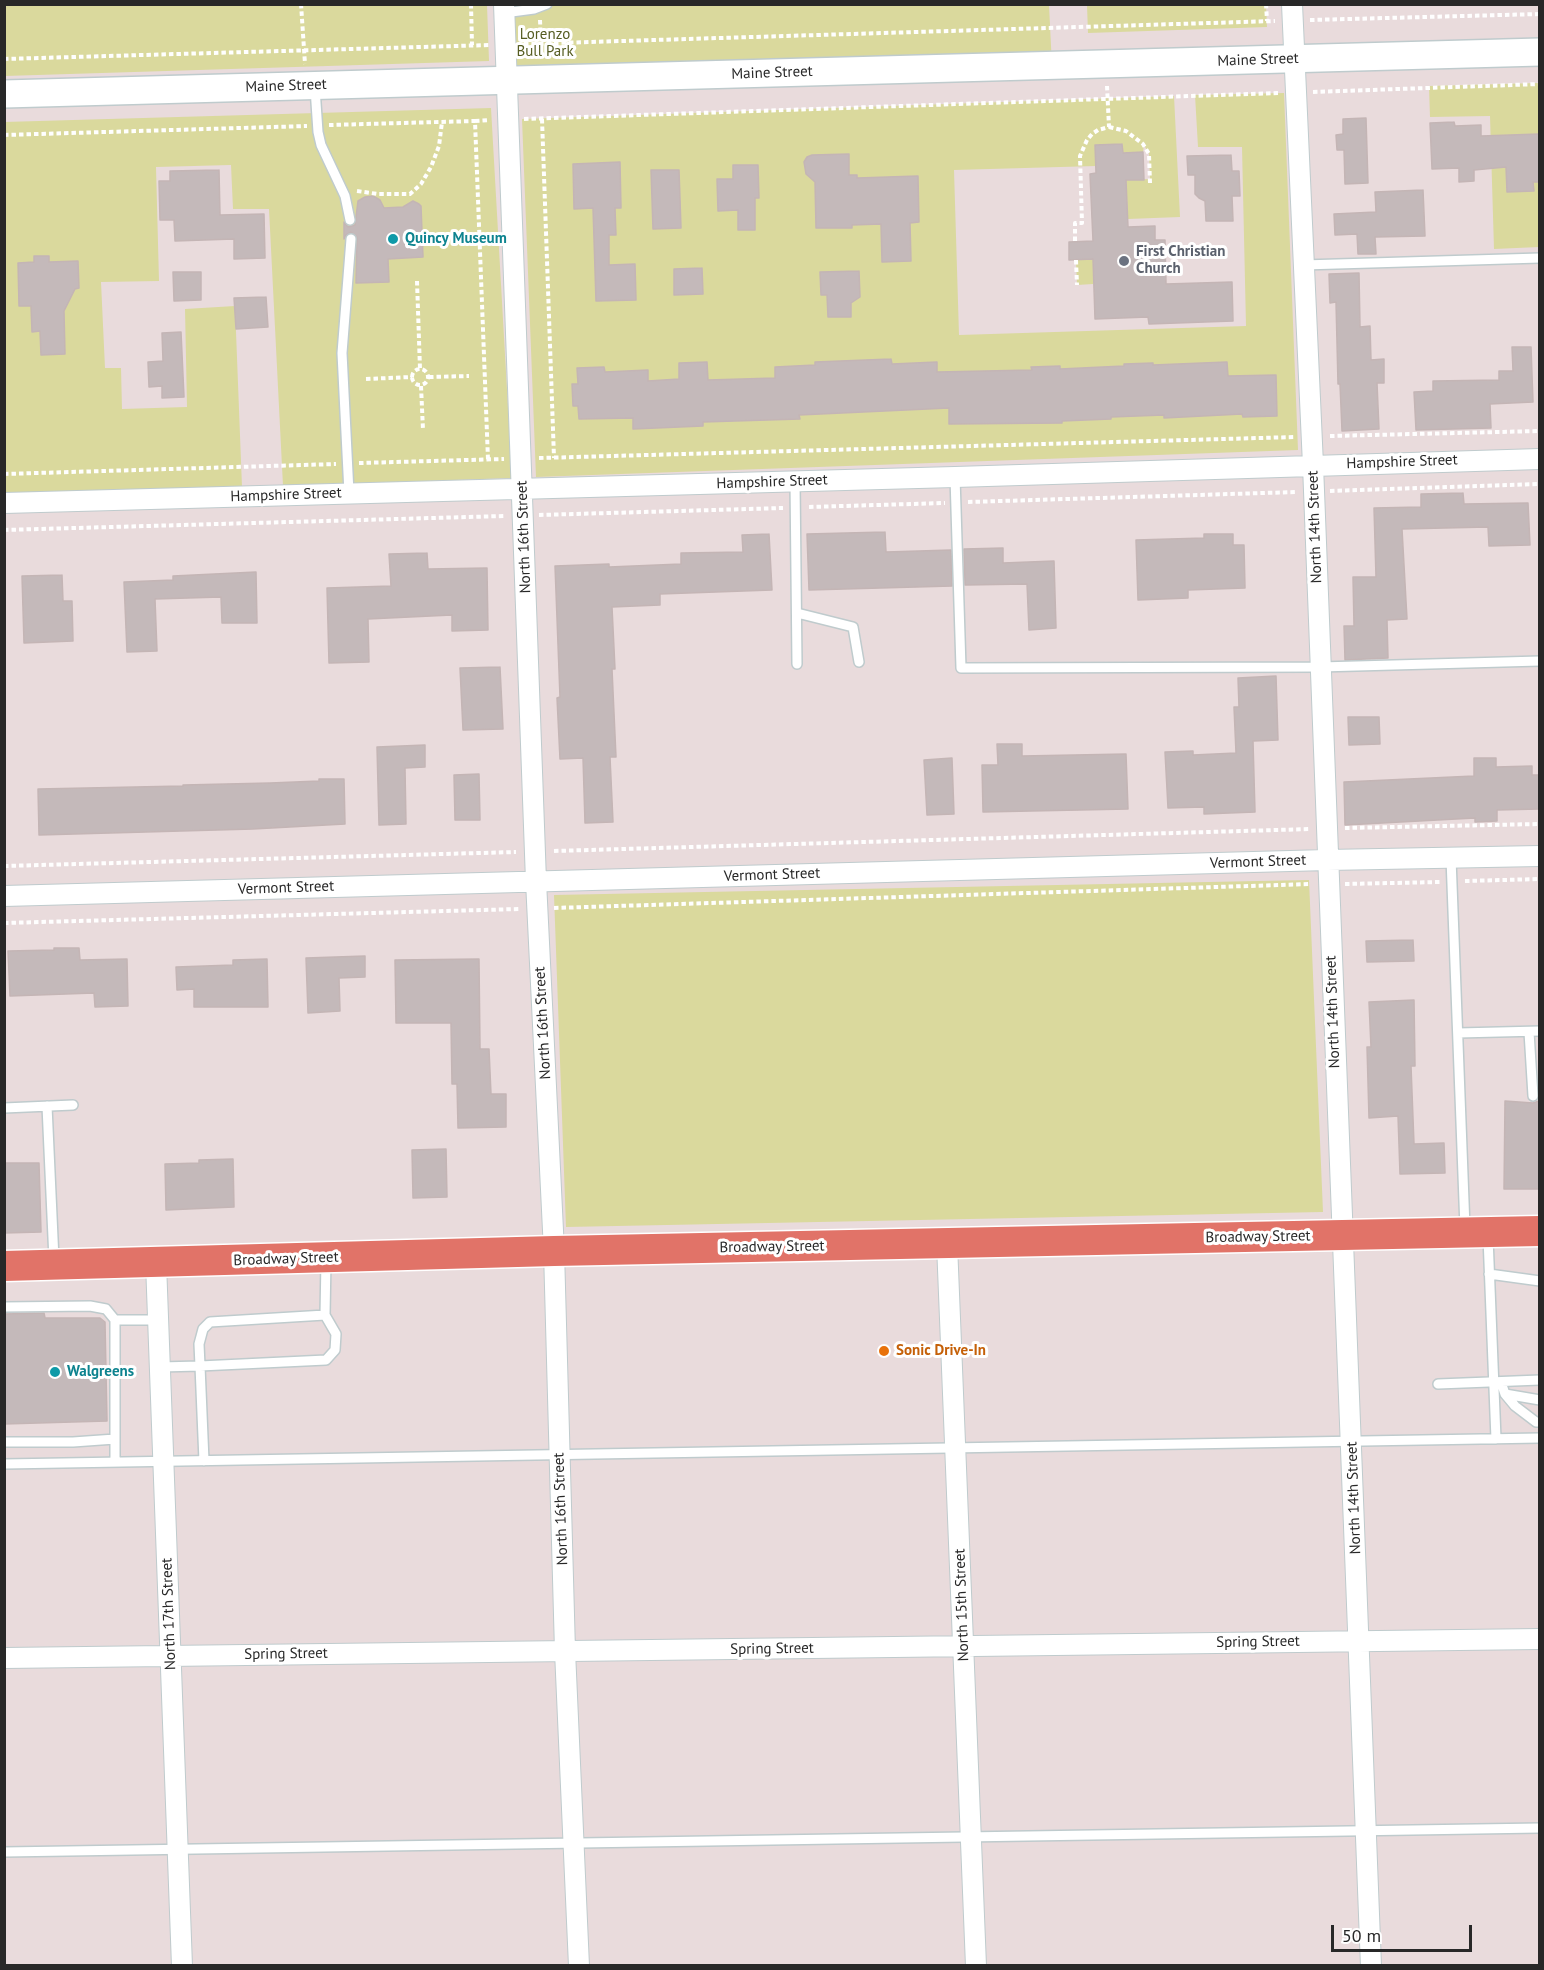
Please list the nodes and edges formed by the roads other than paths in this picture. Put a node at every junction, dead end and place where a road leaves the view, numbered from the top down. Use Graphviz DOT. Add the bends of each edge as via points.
graph roads {
  1 [pos="543,6"];
  2 [pos="504,9"];
  3 [pos="1292,12"];
  4 [pos="1539,52"];
  5 [pos="1294,59"];
  6 [pos="507,80"];
  7 [pos="311,86"];
  8 [pos="4,94"];
  9 [pos="350,220"];
  10 [pos="351,239"];
  11 [pos="1539,258"];
  12 [pos="1303,265"];
  13 [pos="1539,459"];
  14 [pos="1313,465"];
  15 [pos="955,477"];
  16 [pos="795,482"];
  17 [pos="522,489"];
  18 [pos="349,493"];
  19 [pos="4,504"];
  20 [pos="797,613"];
  21 [pos="1539,661"];
  22 [pos="859,662"];
  23 [pos="797,664"];
  24 [pos="1320,667"];
  25 [pos="1539,856"];
  26 [pos="1451,858"];
  27 [pos="1328,860"];
  28 [pos="536,881"];
  29 [pos="4,896"];
  30 [pos="1539,1031"];
  31 [pos="1529,1032"];
  32 [pos="1458,1033"];
  33 [pos="1533,1096"];
  34 [pos="73,1105"];
  35 [pos="47,1106"];
  36 [pos="4,1108"];
  37 [pos="1539,1231"];
  38 [pos="1477,1232"];
  39 [pos="1344,1235"];
  40 [pos="947,1244"];
  41 [pos="554,1251"];
  42 [pos="326,1258"];
  43 [pos="156,1263"];
  44 [pos="7,1264"];
  45 [pos="55,1265"];
  46 [pos="1489,1275"];
  47 [pos="1539,1281"];
  48 [pos="4,1307"];
  49 [pos="325,1316"];
  50 [pos="115,1320"];
  51 [pos="158,1320"];
  52 [pos="200,1366"];
  53 [pos="160,1367"];
  54 [pos="1539,1380"];
  55 [pos="1497,1382"];
  56 [pos="1438,1384"];
  57 [pos="1505,1394"];
  58 [pos="1539,1400"];
  59 [pos="1539,1422"];
  60 [pos="1539,1438"];
  61 [pos="115,1439"];
  62 [pos="1496,1439"];
  63 [pos="1351,1441"];
  64 [pos="4,1442"];
  65 [pos="955,1447"];
  66 [pos="560,1455"];
  67 [pos="163,1461"];
  68 [pos="204,1461"];
  69 [pos="115,1462"];
  70 [pos="4,1464"];
  71 [pos="1539,1639"];
  72 [pos="1359,1641"];
  73 [pos="963,1646"];
  74 [pos="566,1651"];
  75 [pos="170,1655"];
  76 [pos="4,1658"];
  77 [pos="1539,1828"];
  78 [pos="1366,1831"];
  79 [pos="971,1837"];
  80 [pos="574,1843"];
  81 [pos="177,1849"];
  82 [pos="4,1852"];
  83 [pos="182,1965"];
  84 [pos="579,1965"];
  85 [pos="976,1965"];
  86 [pos="1371,1965"];
  1 -- 2 [label="lane"];
  2 -- 6 [label="street, North 16th Street"];
  3 -- 5 [label="street, North 14th Street"];
  4 -- 5 [label="street, Maine Street"];
  5 -- 6 [label="street, Maine Street"];
  5 -- 12 [label="street, North 14th Street"];
  6 -- 7 [label="street, Maine Street"];
  6 -- 17 [label="street, North 16th Street"];
  7 -- 8 [label="street, Maine Street"];
  7 -- 9 [label="lane" via="321,144 345,196"];
  10 -- 18 [label="lane" via="342,353"];
  11 -- 12 [label="lane"];
  12 -- 14 [label="street, North 14th Street"];
  13 -- 14 [label="street, Hampshire Street"];
  14 -- 15 [label="street, Hampshire Street"];
  14 -- 24 [label="street, North 14th Street"];
  15 -- 16 [label="street, Hampshire Street"];
  15 -- 24 [label="lane" via="961,668"];
  16 -- 17 [label="street, Hampshire Street"];
  16 -- 20 [label="lane"];
  17 -- 18 [label="street, Hampshire Street"];
  17 -- 28 [label="street, North 16th Street"];
  18 -- 19 [label="street, Hampshire Street"];
  20 -- 22 [label="lane" via="853,627"];
  20 -- 23 [label="lane"];
  21 -- 24 [label="lane"];
  24 -- 27 [label="street, North 14th Street"];
  25 -- 26 [label="street, Vermont Street"];
  26 -- 27 [label="street, Vermont Street"];
  26 -- 32 [label="lane"];
  27 -- 28 [label="street, Vermont Street"];
  27 -- 39 [label="street, North 14th Street"];
  28 -- 29 [label="street, Vermont Street"];
  28 -- 41 [label="street, North 16th Street"];
  30 -- 31 [label="lane"];
  31 -- 32 [label="lane"];
  31 -- 33 [label="lane"];
  32 -- 38 [label="lane"];
  34 -- 35 [label="lane"];
  35 -- 36 [label="lane"];
  35 -- 45 [label="lane"];
  37 -- 38 [label="main road, Broadway Street"];
  38 -- 39 [label="main road, Broadway Street"];
  38 -- 46 [label="lane"];
  39 -- 40 [label="main road, Broadway Street"];
  39 -- 63 [label="street, North 14th Street"];
  40 -- 41 [label="main road, Broadway Street"];
  40 -- 65 [label="street, North 15th Street"];
  41 -- 42 [label="main road, Broadway Street"];
  41 -- 66 [label="street, North 16th Street"];
  42 -- 43 [label="main road, Broadway Street"];
  42 -- 49 [label="lane"];
  43 -- 45 [label="main road, Broadway Street"];
  43 -- 51 [label="street, North 17th Street"];
  44 -- 45 [label="main road, Broadway Street"];
  46 -- 47 [label="lane"];
  46 -- 55 [label="lane"];
  48 -- 50 [label="lane" via="90,1306 106,1309"];
  49 -- 52 [label="lane" via="210,1322 203,1329 199,1344"];
  49 -- 52 [label="lane" via="336,1334 335,1350 326,1360"];
  50 -- 51 [label="lane"];
  50 -- 61 [label="lane"];
  51 -- 53 [label="street, North 17th Street"];
  52 -- 53 [label="lane"];
  52 -- 68 [label="lane"];
  53 -- 67 [label="street, North 17th Street"];
  54 -- 55 [label="lane"];
  55 -- 56 [label="lane"];
  55 -- 57 [label="lane"];
  55 -- 62 [label="lane"];
  57 -- 58 [label="lane"];
  57 -- 59 [label="lane"];
  60 -- 62 [label="lane"];
  61 -- 64 [label="lane"];
  61 -- 69 [label="lane"];
  62 -- 63 [label="lane"];
  63 -- 65 [label="lane"];
  63 -- 72 [label="street, North 14th Street"];
  65 -- 66 [label="lane"];
  65 -- 73 [label="street, North 15th Street"];
  66 -- 68 [label="lane"];
  66 -- 74 [label="street, North 16th Street"];
  67 -- 68 [label="lane"];
  67 -- 69 [label="lane"];
  67 -- 75 [label="street, North 17th Street"];
  69 -- 70 [label="lane"];
  71 -- 72 [label="street, Spring Street"];
  72 -- 73 [label="street, Spring Street"];
  72 -- 78 [label="street, North 14th Street"];
  73 -- 74 [label="street, Spring Street"];
  73 -- 79 [label="street, North 15th Street"];
  74 -- 75 [label="street, Spring Street"];
  74 -- 80 [label="street, North 16th Street"];
  75 -- 76 [label="street, Spring Street"];
  75 -- 81 [label="street, North 17th Street"];
  77 -- 78 [label="lane"];
  78 -- 79 [label="lane"];
  78 -- 86 [label="street, North 14th Street"];
  79 -- 80 [label="lane"];
  79 -- 85 [label="street, North 15th Street"];
  80 -- 81 [label="lane"];
  80 -- 84 [label="street, North 16th Street"];
  81 -- 82 [label="lane"];
  81 -- 83 [label="street, North 17th Street"];
}
